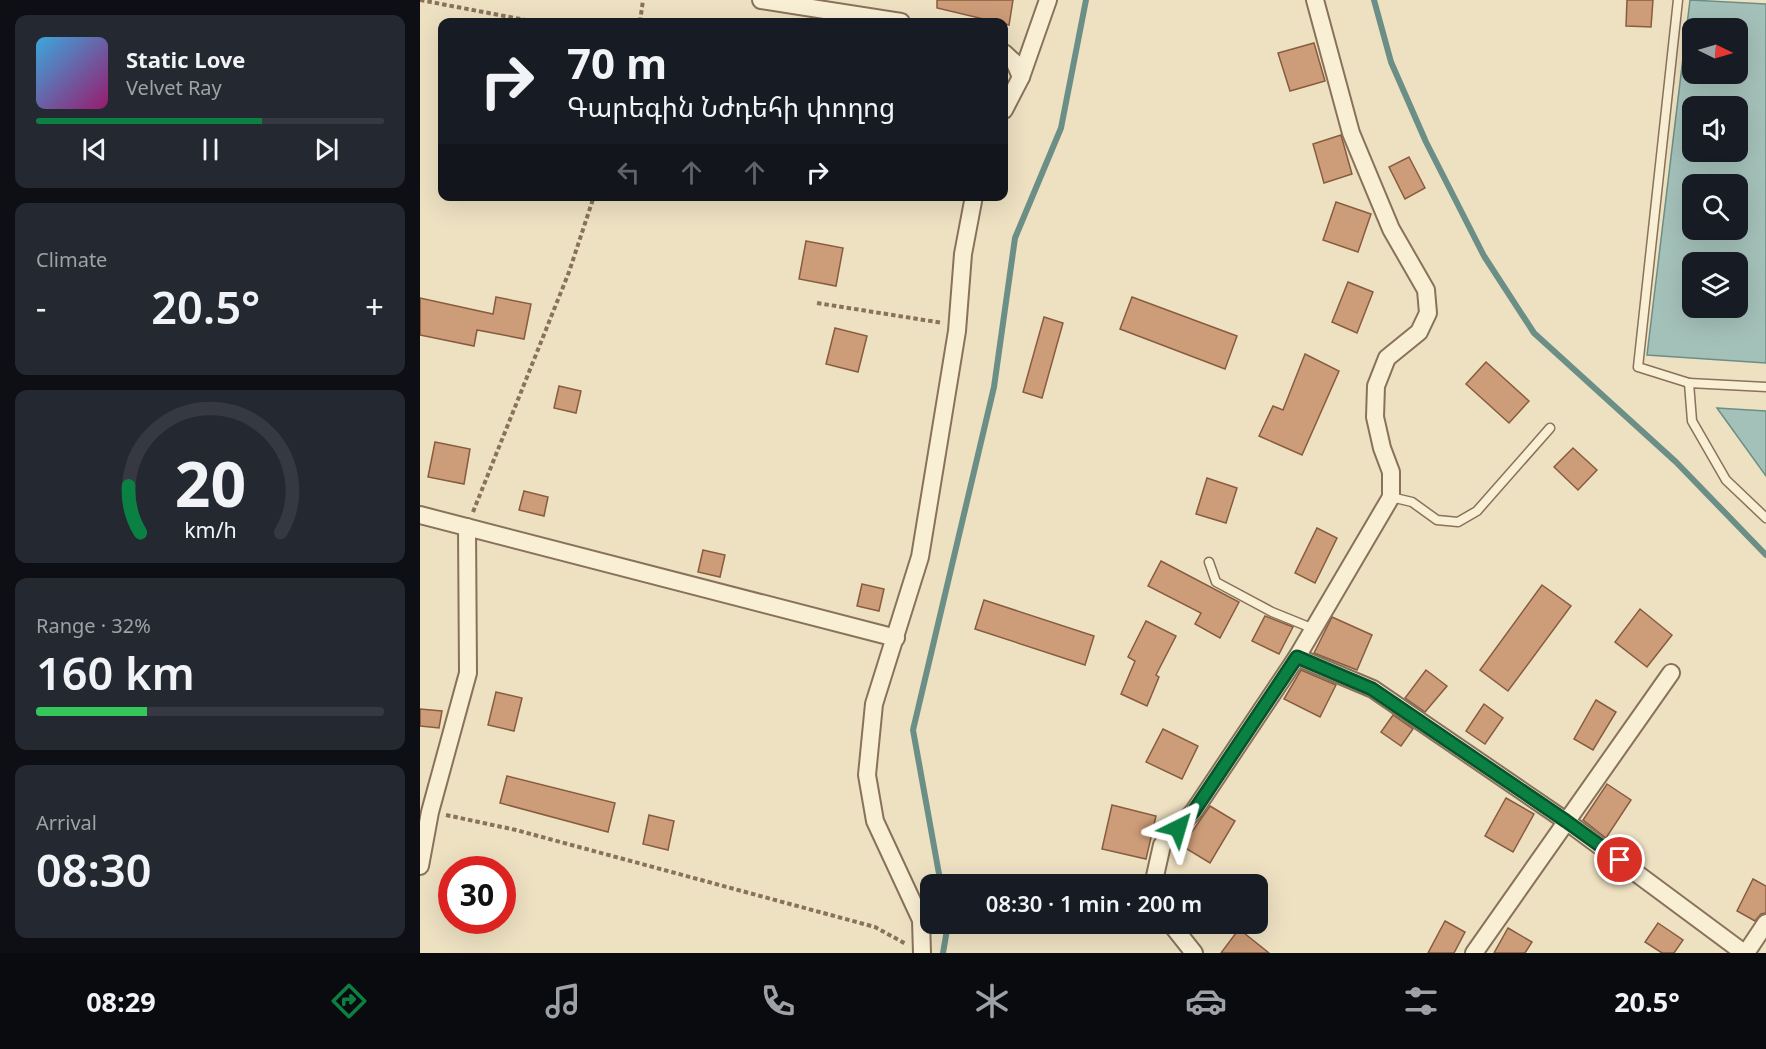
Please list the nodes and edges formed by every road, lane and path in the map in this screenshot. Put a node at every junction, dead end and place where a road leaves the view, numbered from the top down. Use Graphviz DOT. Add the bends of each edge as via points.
graph roads {
  1 [pos="420,0"];
  2 [pos="643,0"];
  3 [pos="761,0"];
  4 [pos="1048,0"];
  5 [pos="1315,0"];
  6 [pos="1678,0"];
  7 [pos="515,18"];
  8 [pos="641,18"];
  9 [pos="876,18"];
  10 [pos="1008,57"];
  11 [pos="1021,77"];
  12 [pos="1008,102"];
  13 [pos="592,201"];
  14 [pos="973,201"];
  15 [pos="818,303"];
  16 [pos="957,331"];
  17 [pos="1689,383"];
  18 [pos="1766,387"];
  19 [pos="1550,428"];
  20 [pos="1391,497"];
  21 [pos="420,515"];
  22 [pos="1766,518"];
  23 [pos="467,527"];
  24 [pos="1209,562"];
  25 [pos="1314,629"];
  26 [pos="896,638"];
  27 [pos="1297,657"];
  28 [pos="1671,673"];
  29 [pos="425,811"];
  30 [pos="1566,821"];
  31 [pos="420,866"];
  32 [pos="1155,874"];
  33 [pos="1766,923"];
  34 [pos="1179,934"];
  35 [pos="918,950"];
  36 [pos="1194,953"];
  37 [pos="1474,953"];
  38 [pos="1745,953"];
  1 -- 7 [label="path"];
  2 -- 8 [label="path"];
  3 -- 9 [label="street"];
  4 -- 11 [label="street"];
  5 -- 20 [label="street" via="1351,133 1391,229 1426,290 1428,313 1419,332 1387,358 1376,386 1376,417 1391,472"];
  6 -- 17 [label="lane" via="1638,367"];
  10 -- 11 [label="street"];
  11 -- 12 [label="street"];
  13 -- 23 [label="path" via="569,272"];
  14 -- 16 [label="street" via="963,254"];
  15 -- 16 [label="path" via="939,322"];
  16 -- 26 [label="street" via="920,557"];
  17 -- 18 [label="lane"];
  17 -- 22 [label="lane" via="1692,421 1726,480"];
  19 -- 20 [label="lane" via="1477,511 1458,522 1437,520 1412,502"];
  20 -- 25 [label="street"];
  21 -- 23 [label="street"];
  23 -- 26 [label="street"];
  23 -- 29 [label="street" via="468,673"];
  24 -- 25 [label="lane" via="1216,582"];
  25 -- 27 [label="street"];
  26 -- 35 [label="street" via="874,704 867,775 875,821 921,920"];
  27 -- 30 [label="street" via="1372,689"];
  27 -- 32 [label="street" via="1194,811 1162,845"];
  28 -- 30 [label="street"];
  29 -- 31 [label="street"];
  29 -- 35 [label="path" via="516,831 875,927"];
  30 -- 37 [label="street"];
  30 -- 38 [label="street"];
  33 -- 38 [label="street"];
  34 -- 36 [label="street"];
}
